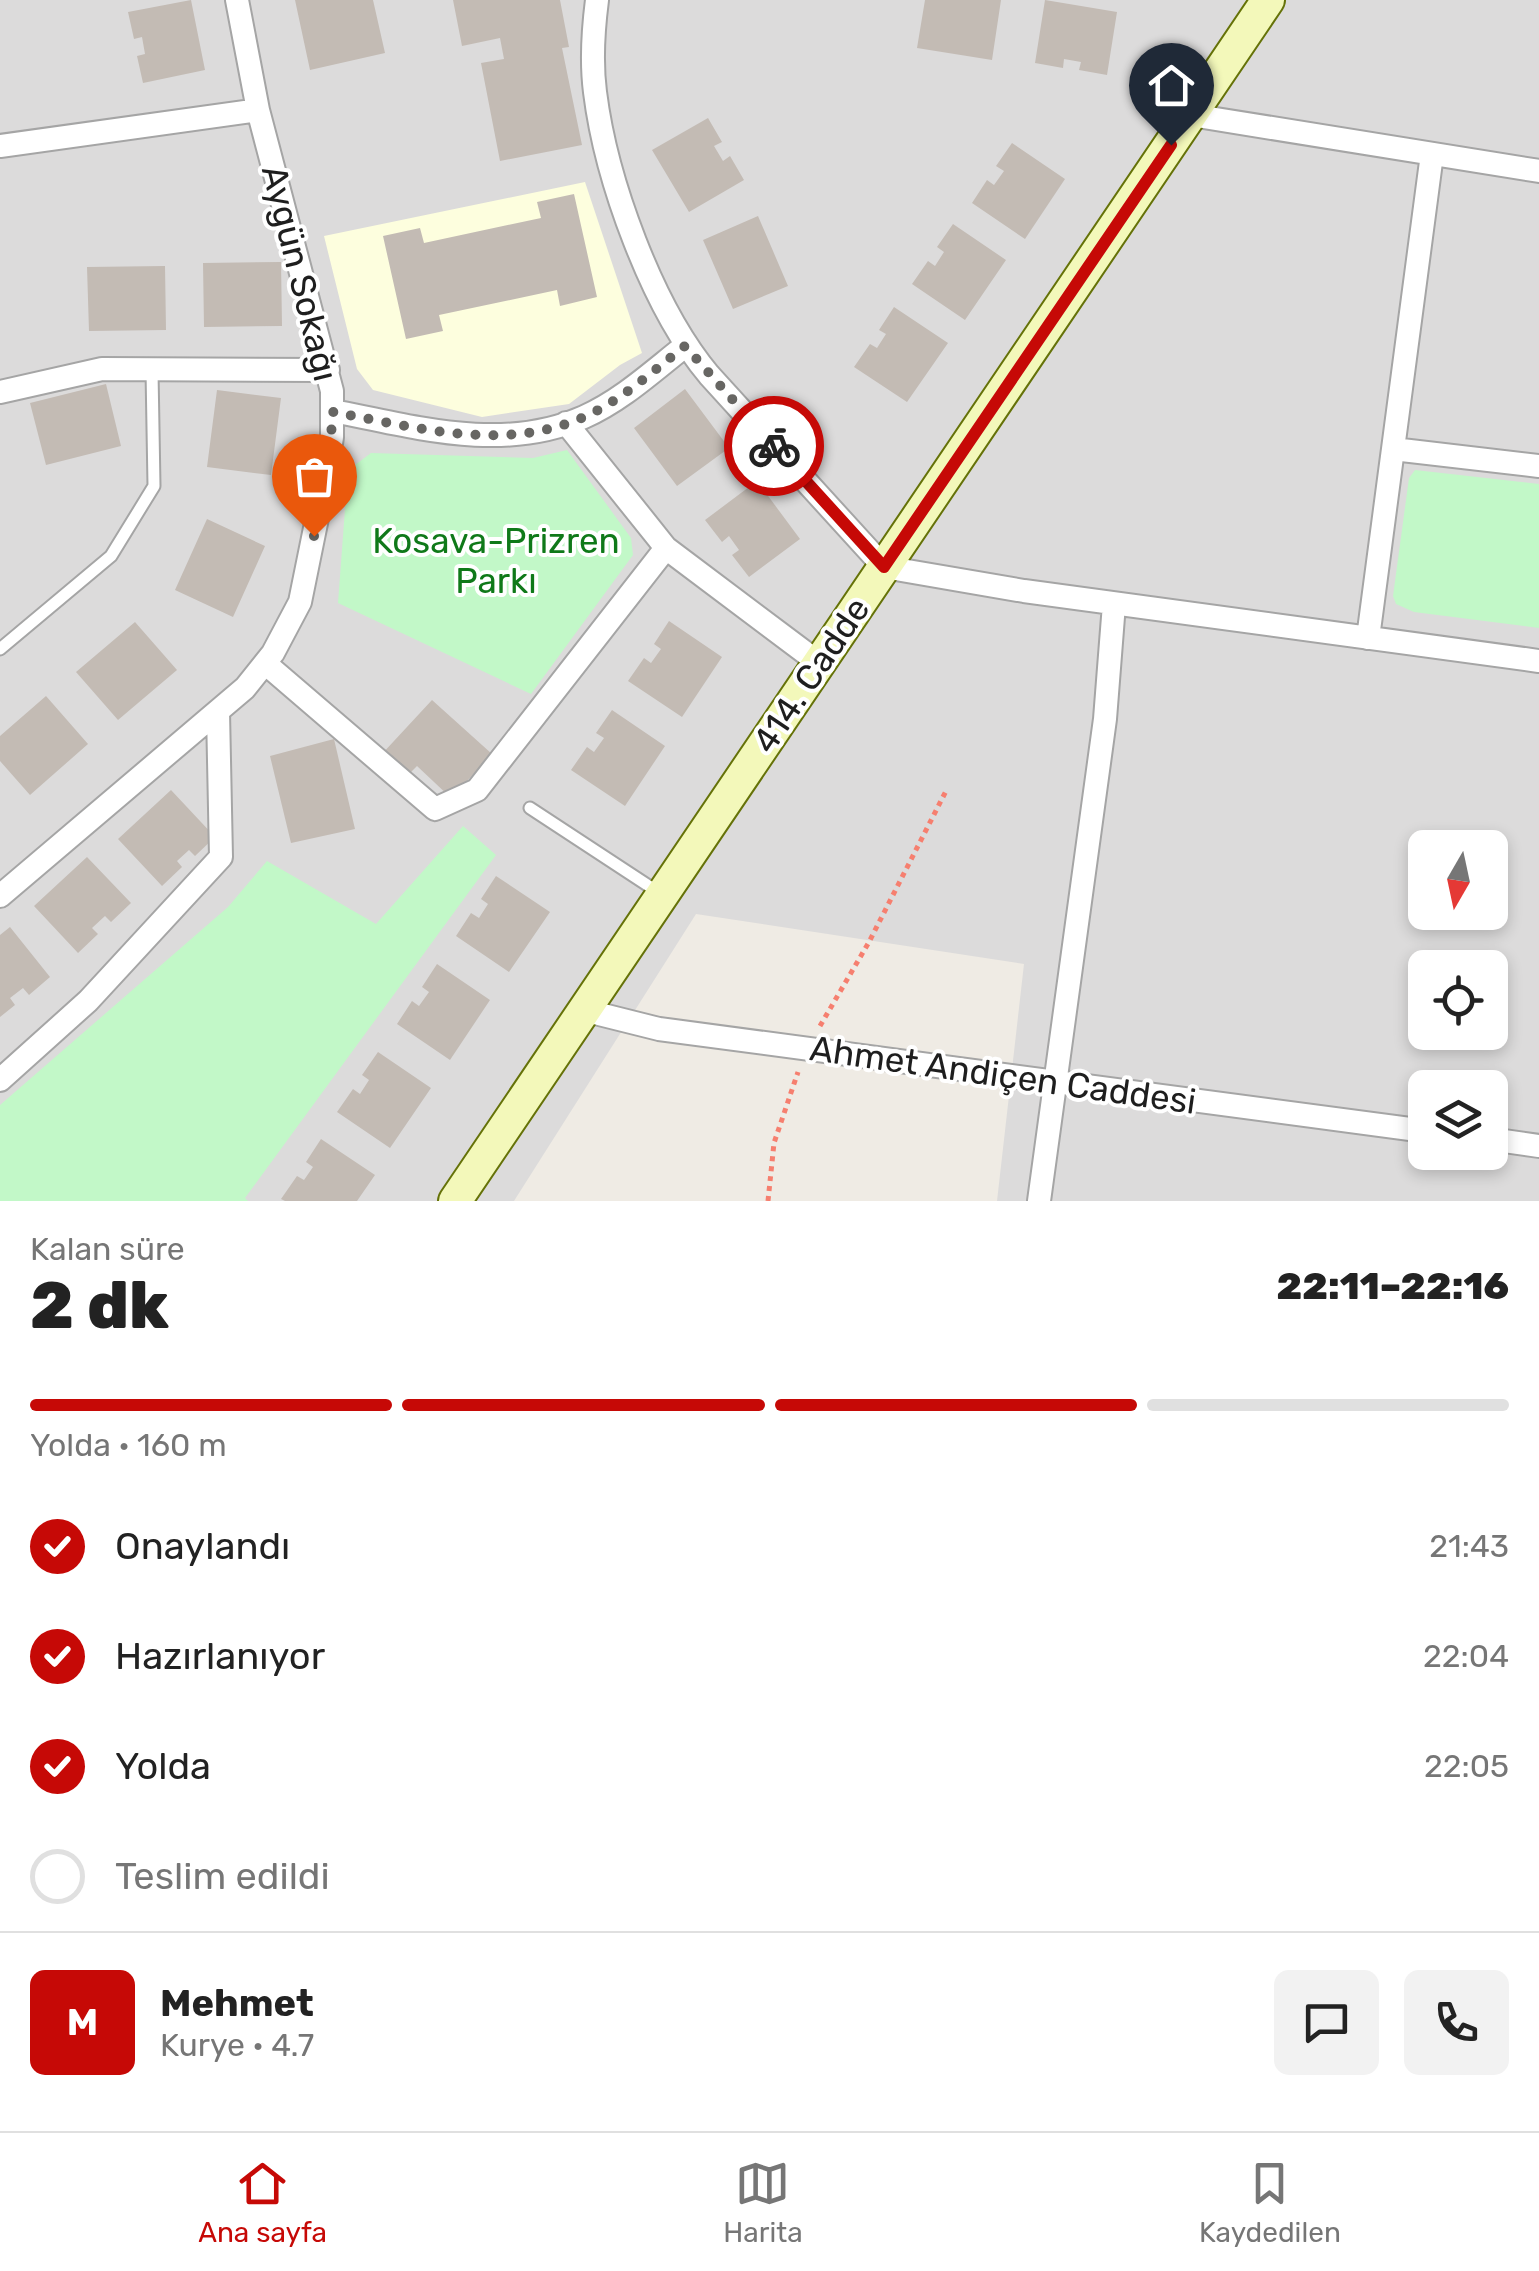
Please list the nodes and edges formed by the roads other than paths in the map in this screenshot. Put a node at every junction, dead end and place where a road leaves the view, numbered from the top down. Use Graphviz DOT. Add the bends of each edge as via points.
graph roads {
  1 [pos="237,0"];
  2 [pos="597,0"];
  3 [pos="1268,0"];
  4 [pos="258,110"];
  5 [pos="1192,115"];
  6 [pos="0,146"];
  7 [pos="1432,154"];
  8 [pos="1539,171"];
  9 [pos="685,346"];
  10 [pos="328,370"];
  11 [pos="152,371"];
  12 [pos="0,392"];
  13 [pos="333,412"];
  14 [pos="566,423"];
  15 [pos="1393,448"];
  16 [pos="1539,466"];
  17 [pos="666,548"];
  18 [pos="884,567"];
  19 [pos="1114,604"];
  20 [pos="1368,638"];
  21 [pos="0,649"];
  22 [pos="1539,661"];
  23 [pos="819,663"];
  24 [pos="266,664"];
  25 [pos="218,712"];
  26 [pos="530,808"];
  27 [pos="4,883"];
  28 [pos="662,894"];
  29 [pos="584,1010"];
  30 [pos="0,1079"];
  31 [pos="1054,1081"];
  32 [pos="1408,1129"];
  33 [pos="1508,1142"];
  34 [pos="1539,1146"];
  35 [pos="455,1201"];
  36 [pos="1038,1201"];
  1 -- 4 [label="street, Aygün Sokağı"];
  2 -- 9 [label="street" via="593,68 599,117 628,219"];
  3 -- 5 [label="main road, 414. Cadde"];
  4 -- 6 [label="street"];
  4 -- 10 [label="street, Aygün Sokağı"];
  5 -- 7 [label="street"];
  5 -- 18 [label="main road, 414. Cadde"];
  7 -- 8 [label="street"];
  7 -- 15 [label="street"];
  9 -- 14 [label="street" via="631,389"];
  9 -- 18 [label="street"];
  10 -- 11 [label="street"];
  10 -- 13 [label="street, Aygün Sokağı"];
  11 -- 12 [label="street" via="102,370"];
  11 -- 21 [label="lane" via="154,486 111,556"];
  13 -- 14 [label="street" via="462,435 518,434"];
  13 -- 24 [label="street, Aygün Sokağı" via="300,602"];
  14 -- 17 [label="street"];
  15 -- 16 [label="street"];
  15 -- 20 [label="street"];
  17 -- 23 [label="street"];
  17 -- 24 [label="street" via="476,790 435,809"];
  18 -- 19 [label="street"];
  18 -- 23 [label="main road, 414. Cadde"];
  19 -- 20 [label="street"];
  19 -- 31 [label="street" via="1105,720"];
  20 -- 22 [label="street"];
  23 -- 28 [label="main road, 414. Cadde"];
  24 -- 25 [label="street, Aygün Sokağı"];
  25 -- 27 [label="street, Aygün Sokağı"];
  25 -- 30 [label="street" via="221,857 88,1001"];
  26 -- 28 [label="lane"];
  28 -- 29 [label="main road, 414. Cadde"];
  29 -- 31 [label="street, Ahmet Andiçen Caddesi" via="659,1029"];
  29 -- 35 [label="main road, 414. Cadde"];
  31 -- 32 [label="street, Ahmet Andiçen Caddesi"];
  31 -- 36 [label="street"];
  33 -- 34 [label="street"];
}
